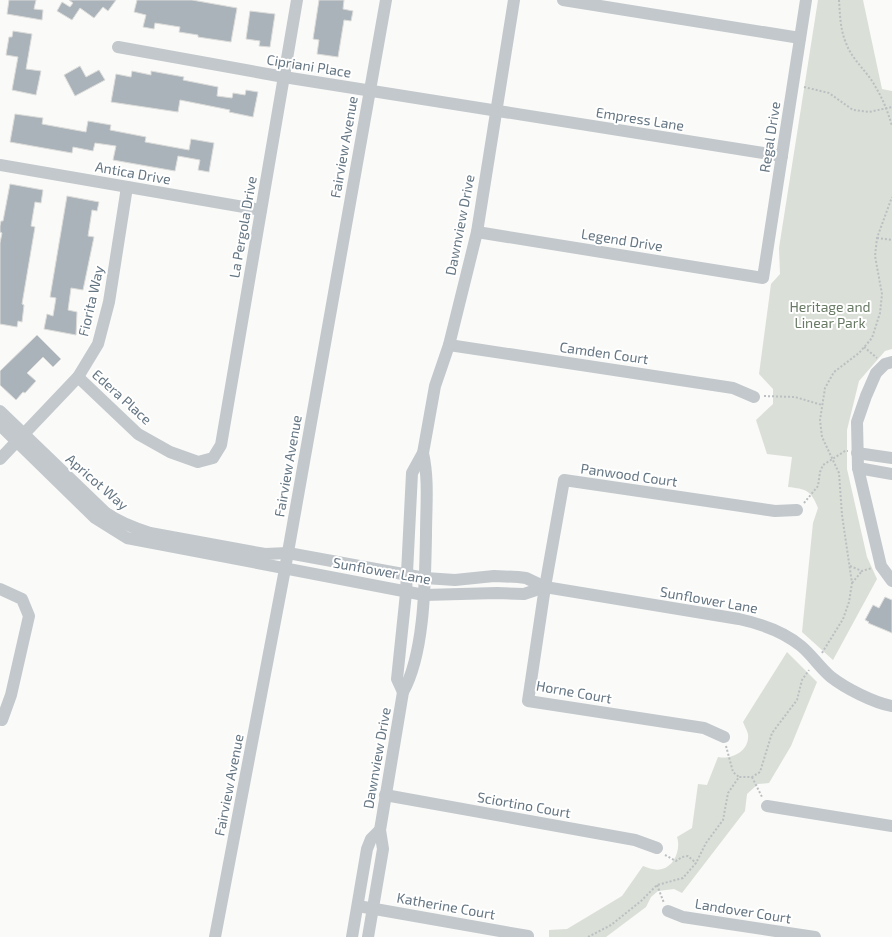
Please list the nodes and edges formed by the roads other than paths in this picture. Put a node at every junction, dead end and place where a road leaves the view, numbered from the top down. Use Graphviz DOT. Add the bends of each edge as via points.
graph roads {
  1 [pos="297,0"];
  2 [pos="386,0"];
  3 [pos="514,0"];
  4 [pos="563,0"];
  5 [pos="806,0"];
  6 [pos="800,38"];
  7 [pos="118,47"];
  8 [pos="284,77"];
  9 [pos="370,91"];
  10 [pos="495,112"];
  11 [pos="782,156"];
  12 [pos="0,165"];
  13 [pos="127,187"];
  14 [pos="261,210"];
  15 [pos="477,232"];
  16 [pos="763,278"];
  17 [pos="449,345"];
  18 [pos="888,363"];
  19 [pos="78,377"];
  20 [pos="754,397"];
  21 [pos="0,411"];
  22 [pos="9,434"];
  23 [pos="423,453"];
  24 [pos="857,453"];
  25 [pos="213,458"];
  26 [pos="892,458"];
  27 [pos="0,459"];
  28 [pos="858,468"];
  29 [pos="892,474"];
  30 [pos="797,510"];
  31 [pos="288,553"];
  32 [pos="285,568"];
  33 [pos="407,575"];
  34 [pos="425,578"];
  35 [pos="892,582"];
  36 [pos="545,587"];
  37 [pos="0,589"];
  38 [pos="406,593"];
  39 [pos="424,595"];
  40 [pos="403,692"];
  41 [pos="892,706"];
  42 [pos="2,720"];
  43 [pos="724,737"];
  44 [pos="385,795"];
  45 [pos="767,806"];
  46 [pos="892,826"];
  47 [pos="380,830"];
  48 [pos="657,848"];
  49 [pos="358,906"];
  50 [pos="373,909"];
  51 [pos="668,911"];
  52 [pos="528,936"];
  53 [pos="215,937"];
  54 [pos="352,937"];
  55 [pos="368,937"];
  56 [pos="815,937"];
  1 -- 8 [label="street, La Pergola Drive"];
  2 -- 9 [label="street, Fairview Avenue"];
  3 -- 10 [label="street, Dawnview Drive"];
  4 -- 6 [label="street"];
  5 -- 6 [label="street, Regal Drive"];
  6 -- 11 [label="street, Regal Drive"];
  7 -- 8 [label="street, Cipriani Place"];
  8 -- 9 [label="street, Cipriani Place"];
  8 -- 14 [label="street, La Pergola Drive"];
  9 -- 10 [label="street, Cipriani Place"];
  9 -- 31 [label="street, Fairview Avenue"];
  10 -- 11 [label="street, Empress Lane"];
  10 -- 15 [label="street, Dawnview Drive"];
  11 -- 16 [label="street, Regal Drive"];
  12 -- 13 [label="street, Antica Drive"];
  13 -- 14 [label="street, Antica Drive"];
  13 -- 19 [label="street, Fiorita Way" via="107,309 98,344"];
  14 -- 25 [label="street, La Pergola Drive" via="220,444"];
  15 -- 16 [label="street, Legend Drive"];
  15 -- 17 [label="street, Dawnview Drive"];
  17 -- 20 [label="street, Camden Court" via="733,388"];
  17 -- 23 [label="street, Dawnview Drive" via="436,386"];
  18 -- 24 [label="street" via="876,373 857,422"];
  19 -- 22 [label="street, Fiorita Way"];
  19 -- 25 [label="street, Edera Place" via="138,434 170,452 198,462"];
  21 -- 22 [label="street, Apricot Way"];
  22 -- 27 [label="street, Fiorita Way"];
  22 -- 31 [label="street, Apricot Way" via="120,523 150,533 265,554"];
  22 -- 32 [label="street, Apricot Way" via="95,518 127,538"];
  23 -- 33 [label="street, Dawnview Drive" via="412,472"];
  23 -- 34 [label="street, Dawnview Drive" via="427,473"];
  24 -- 26 [label="street"];
  24 -- 28 [label="street"];
  28 -- 29 [label="street"];
  28 -- 35 [label="street" via="881,566"];
  30 -- 36 [label="street, Panwood Court" via="775,511 564,480"];
  31 -- 32 [label="street, Fairview Avenue"];
  31 -- 33 [label="street, Sunflower Lane"];
  32 -- 38 [label="street, Sunflower Lane"];
  32 -- 53 [label="street, Fairview Avenue"];
  33 -- 34 [label="street, Sunflower Lane"];
  33 -- 38 [label="street, Dawnview Drive"];
  34 -- 36 [label="street, Sunflower Lane" via="455,580 494,576 518,577"];
  34 -- 39 [label="street, Dawnview Drive"];
  36 -- 39 [label="street, Sunflower Lane" via="524,594"];
  36 -- 41 [label="street, Sunflower Lane" via="763,625 801,646 830,676 847,688"];
  36 -- 43 [label="street, Horne Court" via="528,701 704,728"];
  37 -- 42 [label="street" via="22,599 29,616 11,695"];
  38 -- 39 [label="street, Sunflower Lane"];
  38 -- 40 [label="street, Dawnview Drive" via="397,679"];
  39 -- 40 [label="street, Dawnview Drive" via="411,678"];
  40 -- 44 [label="street, Dawnview Drive"];
  44 -- 47 [label="street, Dawnview Drive"];
  44 -- 48 [label="street, Sciortino Court" via="635,840"];
  45 -- 46 [label="street"];
  47 -- 49 [label="street, Dawnview Drive" via="371,839 367,849"];
  47 -- 50 [label="street, Dawnview Drive" via="383,849"];
  49 -- 50 [label="street, Katherine Court"];
  49 -- 54 [label="street, Dawnview Drive"];
  50 -- 52 [label="street, Katherine Court"];
  50 -- 55 [label="street, Dawnview Drive"];
  51 -- 56 [label="street, Landover Court" via="683,916"];
}
